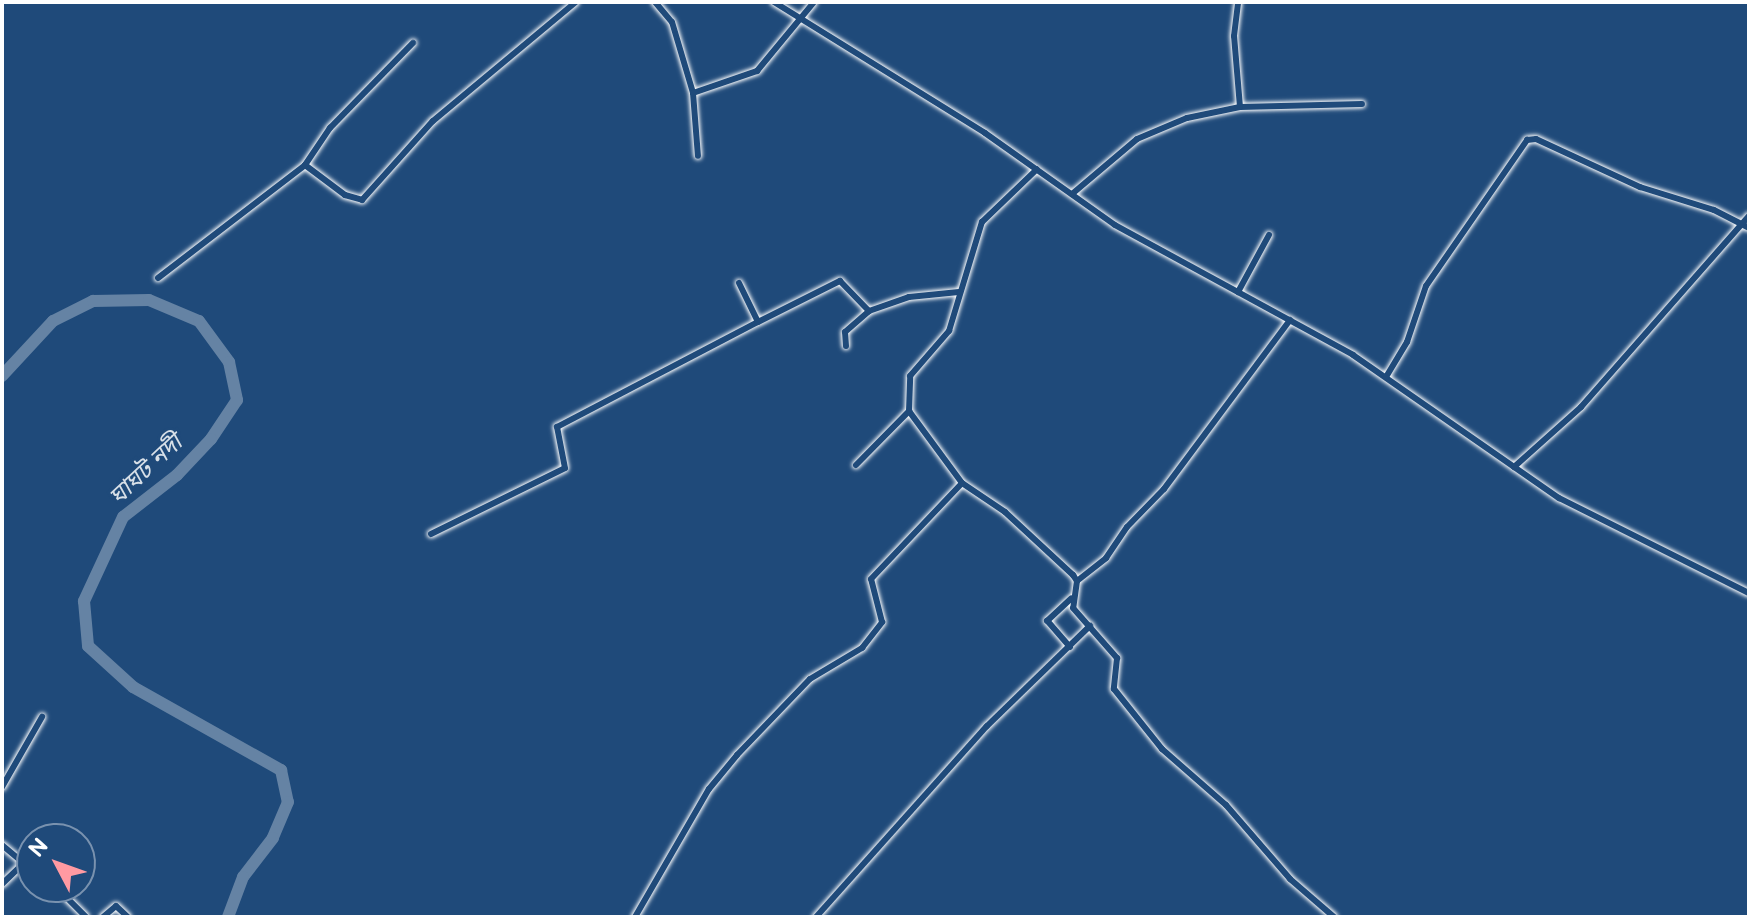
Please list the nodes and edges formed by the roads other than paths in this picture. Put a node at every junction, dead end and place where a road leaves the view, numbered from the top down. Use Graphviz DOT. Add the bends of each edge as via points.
graph roads {
  1 [pos="576,2"];
  2 [pos="655,2"];
  3 [pos="774,2"];
  4 [pos="814,2"];
  5 [pos="1238,2"];
  6 [pos="800,22"];
  7 [pos="413,43"];
  8 [pos="693,93"];
  9 [pos="1362,104"];
  10 [pos="1240,107"];
  11 [pos="698,156"];
  12 [pos="305,165"];
  13 [pos="1037,169"];
  14 [pos="1072,194"];
  15 [pos="1749,216"];
  16 [pos="1746,226"];
  17 [pos="1269,235"];
  18 [pos="158,278"];
  19 [pos="739,283"];
  20 [pos="959,292"];
  21 [pos="1238,292"];
  22 [pos="869,311"];
  23 [pos="1290,320"];
  24 [pos="758,322"];
  25 [pos="846,346"];
  26 [pos="1386,377"];
  27 [pos="909,411"];
  28 [pos="856,465"];
  29 [pos="1514,467"];
  30 [pos="962,483"];
  31 [pos="431,534"];
  32 [pos="1077,581"];
  33 [pos="1749,593"];
  34 [pos="1071,599"];
  35 [pos="1090,626"];
  36 [pos="1070,647"];
  37 [pos="42,717"];
  38 [pos="2,787"];
  39 [pos="103,917"];
  40 [pos="128,917"];
  41 [pos="635,917"];
  42 [pos="816,917"];
  43 [pos="1334,917"];
  1 -- 12 [label="street" via="433,121 362,200 345,195"];
  2 -- 8 [label="street" via="672,22"];
  3 -- 6 [label="street"];
  4 -- 6 [label="street"];
  5 -- 10 [label="street" via="1234,36"];
  6 -- 8 [label="street" via="757,71"];
  6 -- 13 [label="street"];
  7 -- 12 [label="street" via="330,128"];
  8 -- 11 [label="street"];
  9 -- 10 [label="street"];
  10 -- 14 [label="street" via="1187,118 1137,139"];
  12 -- 18 [label="street"];
  13 -- 14 [label="street"];
  13 -- 20 [label="street" via="982,222"];
  14 -- 21 [label="street" via="1115,225"];
  15 -- 16 [label="street"];
  16 -- 26 [label="street" via="1640,187 1536,139 1527,140 1426,286 1407,342"];
  16 -- 29 [label="street" via="1592,395"];
  17 -- 21 [label="street"];
  19 -- 24 [label="street"];
  20 -- 22 [label="street" via="909,297"];
  20 -- 27 [label="street" via="949,331 910,376"];
  21 -- 23 [label="street"];
  22 -- 24 [label="street" via="840,281"];
  22 -- 25 [label="street" via="845,332"];
  23 -- 26 [label="street"];
  23 -- 32 [label="street" via="1164,489 1106,558"];
  24 -- 31 [label="street" via="557,427 565,468"];
  26 -- 29 [label="street"];
  27 -- 28 [label="street"];
  27 -- 30 [label="street"];
  29 -- 33 [label="street" via="1559,498"];
  30 -- 32 [label="street" via="1005,512"];
  30 -- 41 [label="street" via="871,579 882,622 862,648 810,679 737,755 709,789"];
  32 -- 34 [label="street"];
  34 -- 35 [label="street"];
  34 -- 36 [label="street" via="1047,621"];
  35 -- 36 [label="street"];
  35 -- 43 [label="street" via="1117,658 1114,689 1145,729 1226,805 1290,879"];
  36 -- 42 [label="street" via="987,726"];
  37 -- 38 [label="street"];
  39 -- 40 [label="street" via="116,906"];
}
